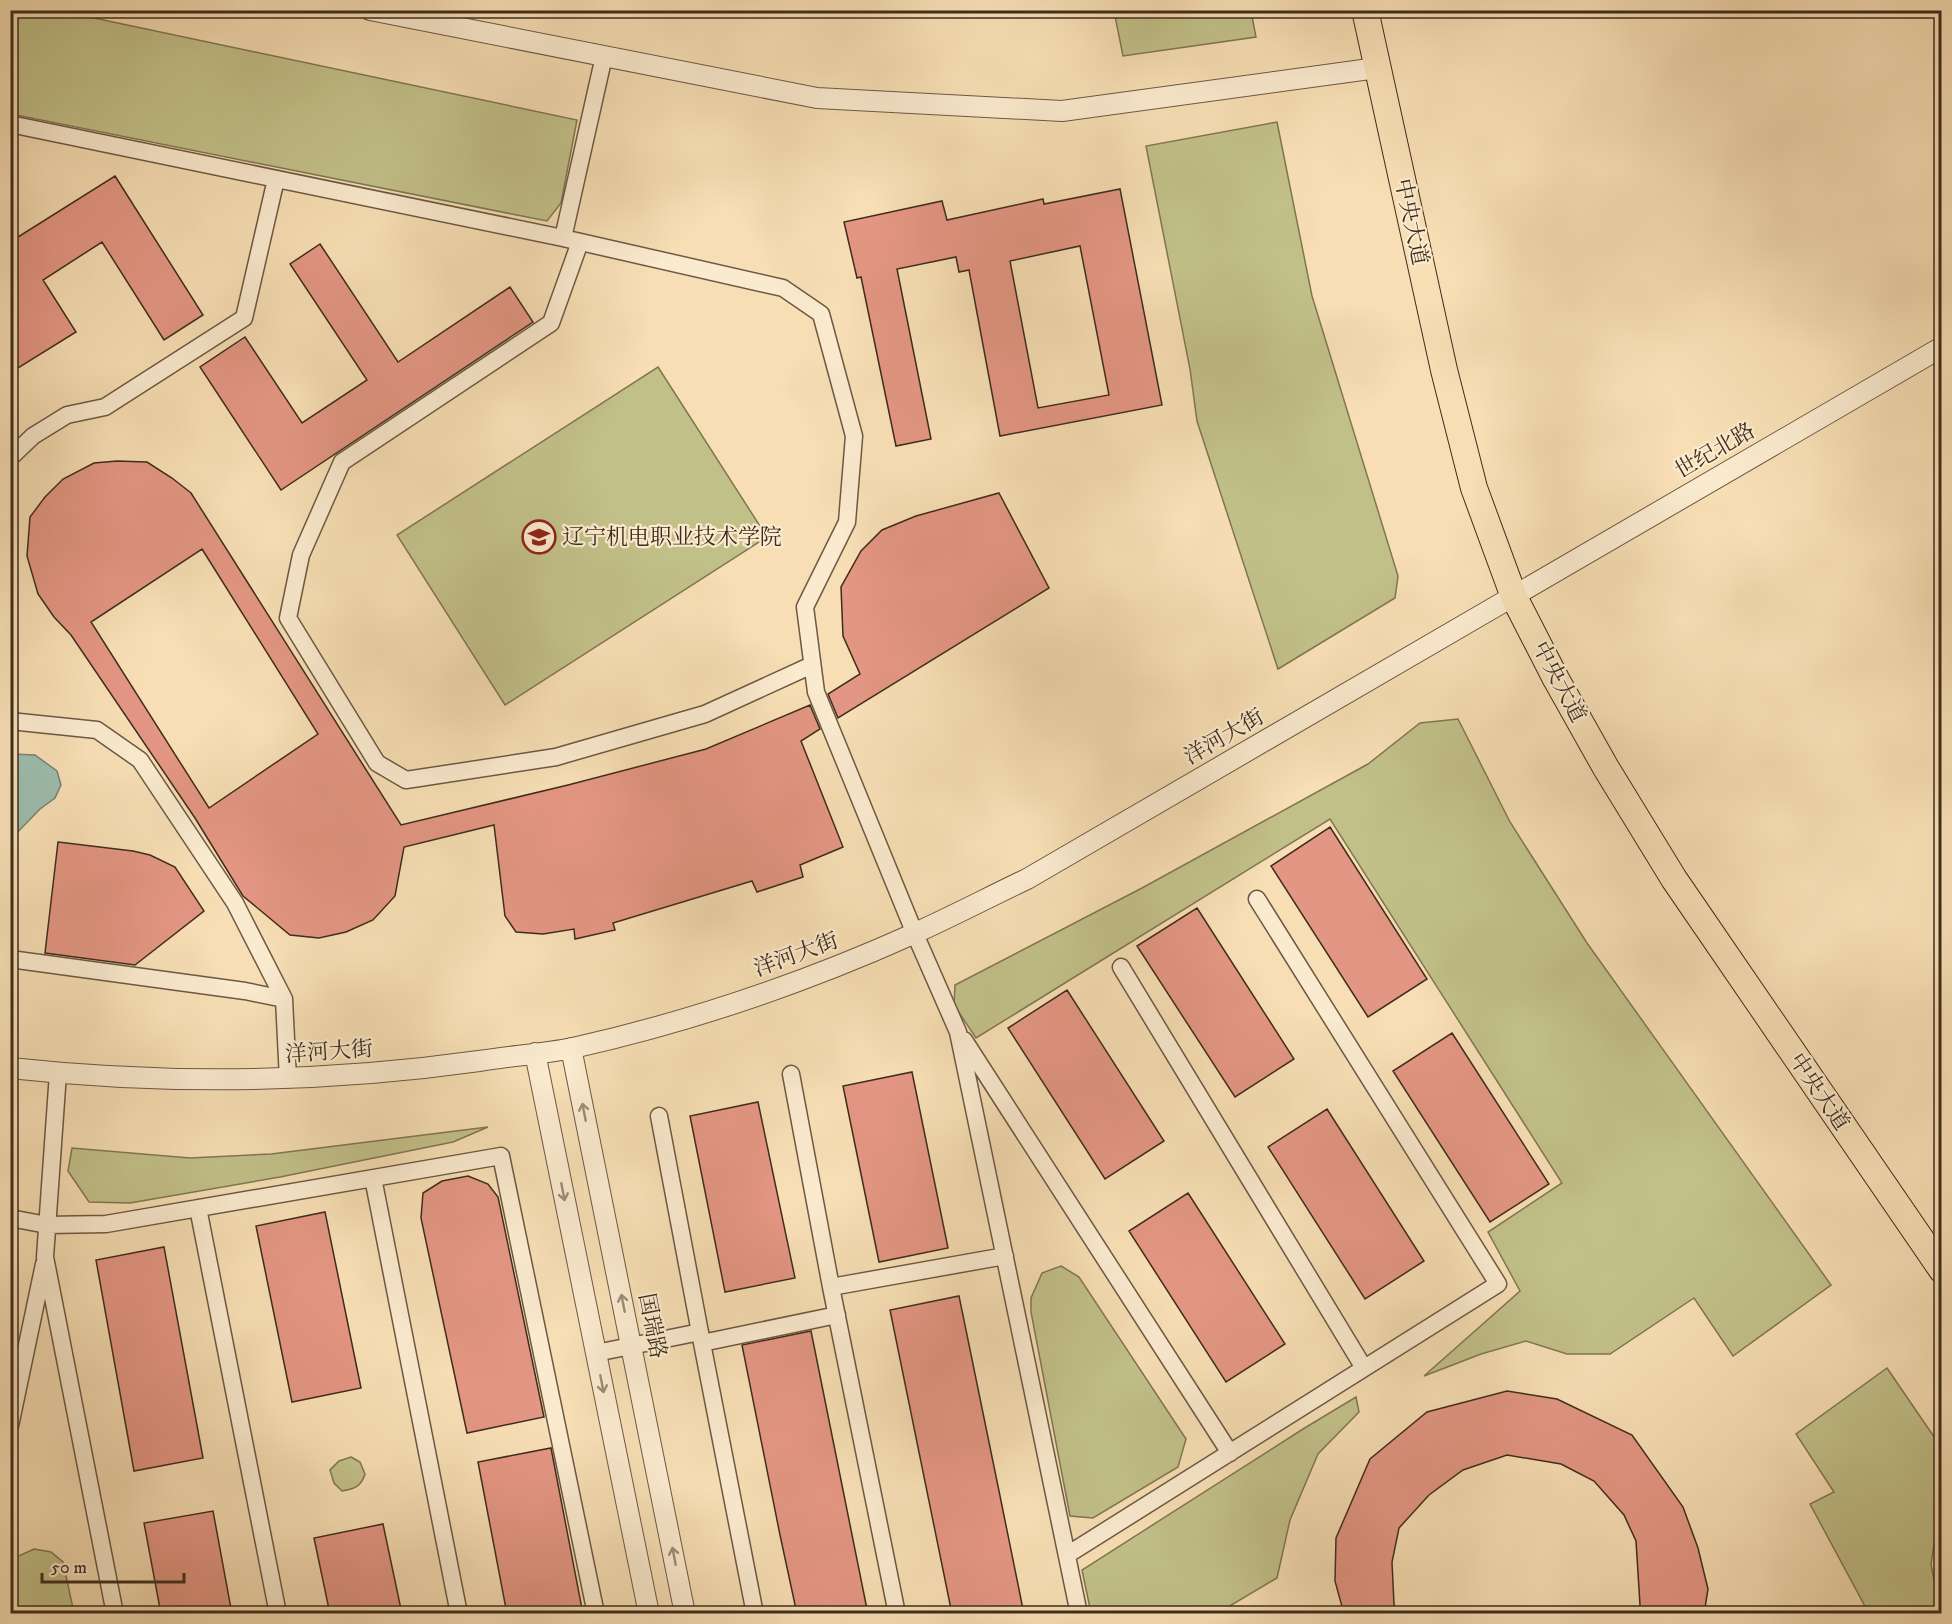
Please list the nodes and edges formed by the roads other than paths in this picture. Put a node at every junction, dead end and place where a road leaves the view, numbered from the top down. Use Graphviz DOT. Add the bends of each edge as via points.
graph roads {
  1 [pos="370,10"];
  2 [pos="1365,10"];
  3 [pos="604,56"];
  4 [pos="1377,68"];
  5 [pos="10,124"];
  6 [pos="276,179"];
  7 [pos="563,238"];
  8 [pos="580,242"];
  9 [pos="1941,347"];
  10 [pos="10,458"];
  11 [pos="1514,597"];
  12 [pos="812,664"];
  13 [pos="10,721"];
  14 [pos="1257,899"];
  15 [pos="915,934"];
  16 [pos="10,959"];
  17 [pos="1121,968"];
  18 [pos="284,999"];
  19 [pos="958,1032"];
  20 [pos="571,1048"];
  21 [pos="535,1053"];
  22 [pos="10,1068"];
  23 [pos="58,1073"];
  24 [pos="791,1074"];
  25 [pos="288,1079"];
  26 [pos="659,1116"];
  27 [pos="373,1178"];
  28 [pos="198,1208"];
  29 [pos="10,1218"];
  30 [pos="47,1225"];
  31 [pos="1005,1256"];
  32 [pos="45,1257"];
  33 [pos="1941,1270"];
  34 [pos="831,1287"];
  35 [pos="837,1315"];
  36 [pos="701,1337"];
  37 [pos="631,1345"];
  38 [pos="596,1353"];
  39 [pos="1365,1368"];
  40 [pos="10,1426"];
  41 [pos="1230,1453"];
  42 [pos="1067,1555"];
  43 [pos="115,1614"];
  44 [pos="278,1614"];
  45 [pos="459,1614"];
  46 [pos="596,1614"];
  47 [pos="649,1614"];
  48 [pos="685,1614"];
  49 [pos="755,1614"];
  50 [pos="897,1614"];
  51 [pos="1079,1614"];
  1 -- 3 [label="street"];
  2 -- 4 [label="main road, 中央大道"];
  3 -- 4 [label="street" via="817,98 1062,111"];
  3 -- 7 [label="street"];
  4 -- 11 [label="main road, 中央大道" via="1444,370 1472,477"];
  5 -- 6 [label="street"];
  6 -- 7 [label="street"];
  6 -- 10 [label="street" via="244,318 105,407 66,415 33,436"];
  7 -- 8 [label="street"];
  8 -- 12 [label="street" via="783,288 821,314 854,436 847,522 805,607"];
  8 -- 12 [label="street" via="550,323 342,462 301,555 288,618 376,763 406,780 556,757 705,714"];
  9 -- 11 [label="street, 世纪北路"];
  11 -- 15 [label="street, 洋河大街" via="1027,879"];
  11 -- 33 [label="main road, 中央大道" via="1595,749 1674,879"];
  12 -- 15 [label="street" via="816,692"];
  13 -- 18 [label="street" via="97,730 140,760 236,903"];
  14 -- 39 [label="street" via="1498,1284"];
  15 -- 19 [label="street"];
  15 -- 20 [label="street, 洋河大街" via="773,989 672,1022"];
  16 -- 18 [label="street"];
  17 -- 39 [label="street"];
  18 -- 25 [label="street"];
  19 -- 31 [label="street"];
  19 -- 41 [label="street"];
  20 -- 21 [label="street, 洋河大街"];
  37 -- 20 [label="street, 国瑞路, one-way"];
  21 -- 25 [label="street, 洋河大街" via="412,1070"];
  21 -- 38 [label="street, one-way"];
  22 -- 23 [label="street, 洋河大街"];
  23 -- 25 [label="street, 洋河大街" via="191,1080"];
  23 -- 30 [label="street"];
  24 -- 34 [label="street"];
  26 -- 36 [label="street"];
  27 -- 28 [label="street"];
  27 -- 45 [label="street"];
  27 -- 46 [label="street" via="501,1156"];
  28 -- 30 [label="street" via="105,1224"];
  28 -- 44 [label="street"];
  29 -- 30 [label="street"];
  30 -- 32 [label="street"];
  31 -- 34 [label="street"];
  31 -- 42 [label="street"];
  32 -- 40 [label="street"];
  32 -- 43 [label="street"];
  34 -- 35 [label="street"];
  35 -- 36 [label="street"];
  35 -- 50 [label="street"];
  36 -- 37 [label="street"];
  36 -- 49 [label="street"];
  37 -- 38 [label="street"];
  48 -- 37 [label="street, 国瑞路, one-way"];
  38 -- 47 [label="street, one-way"];
  39 -- 41 [label="street"];
  41 -- 42 [label="street"];
  42 -- 51 [label="street"];
}
